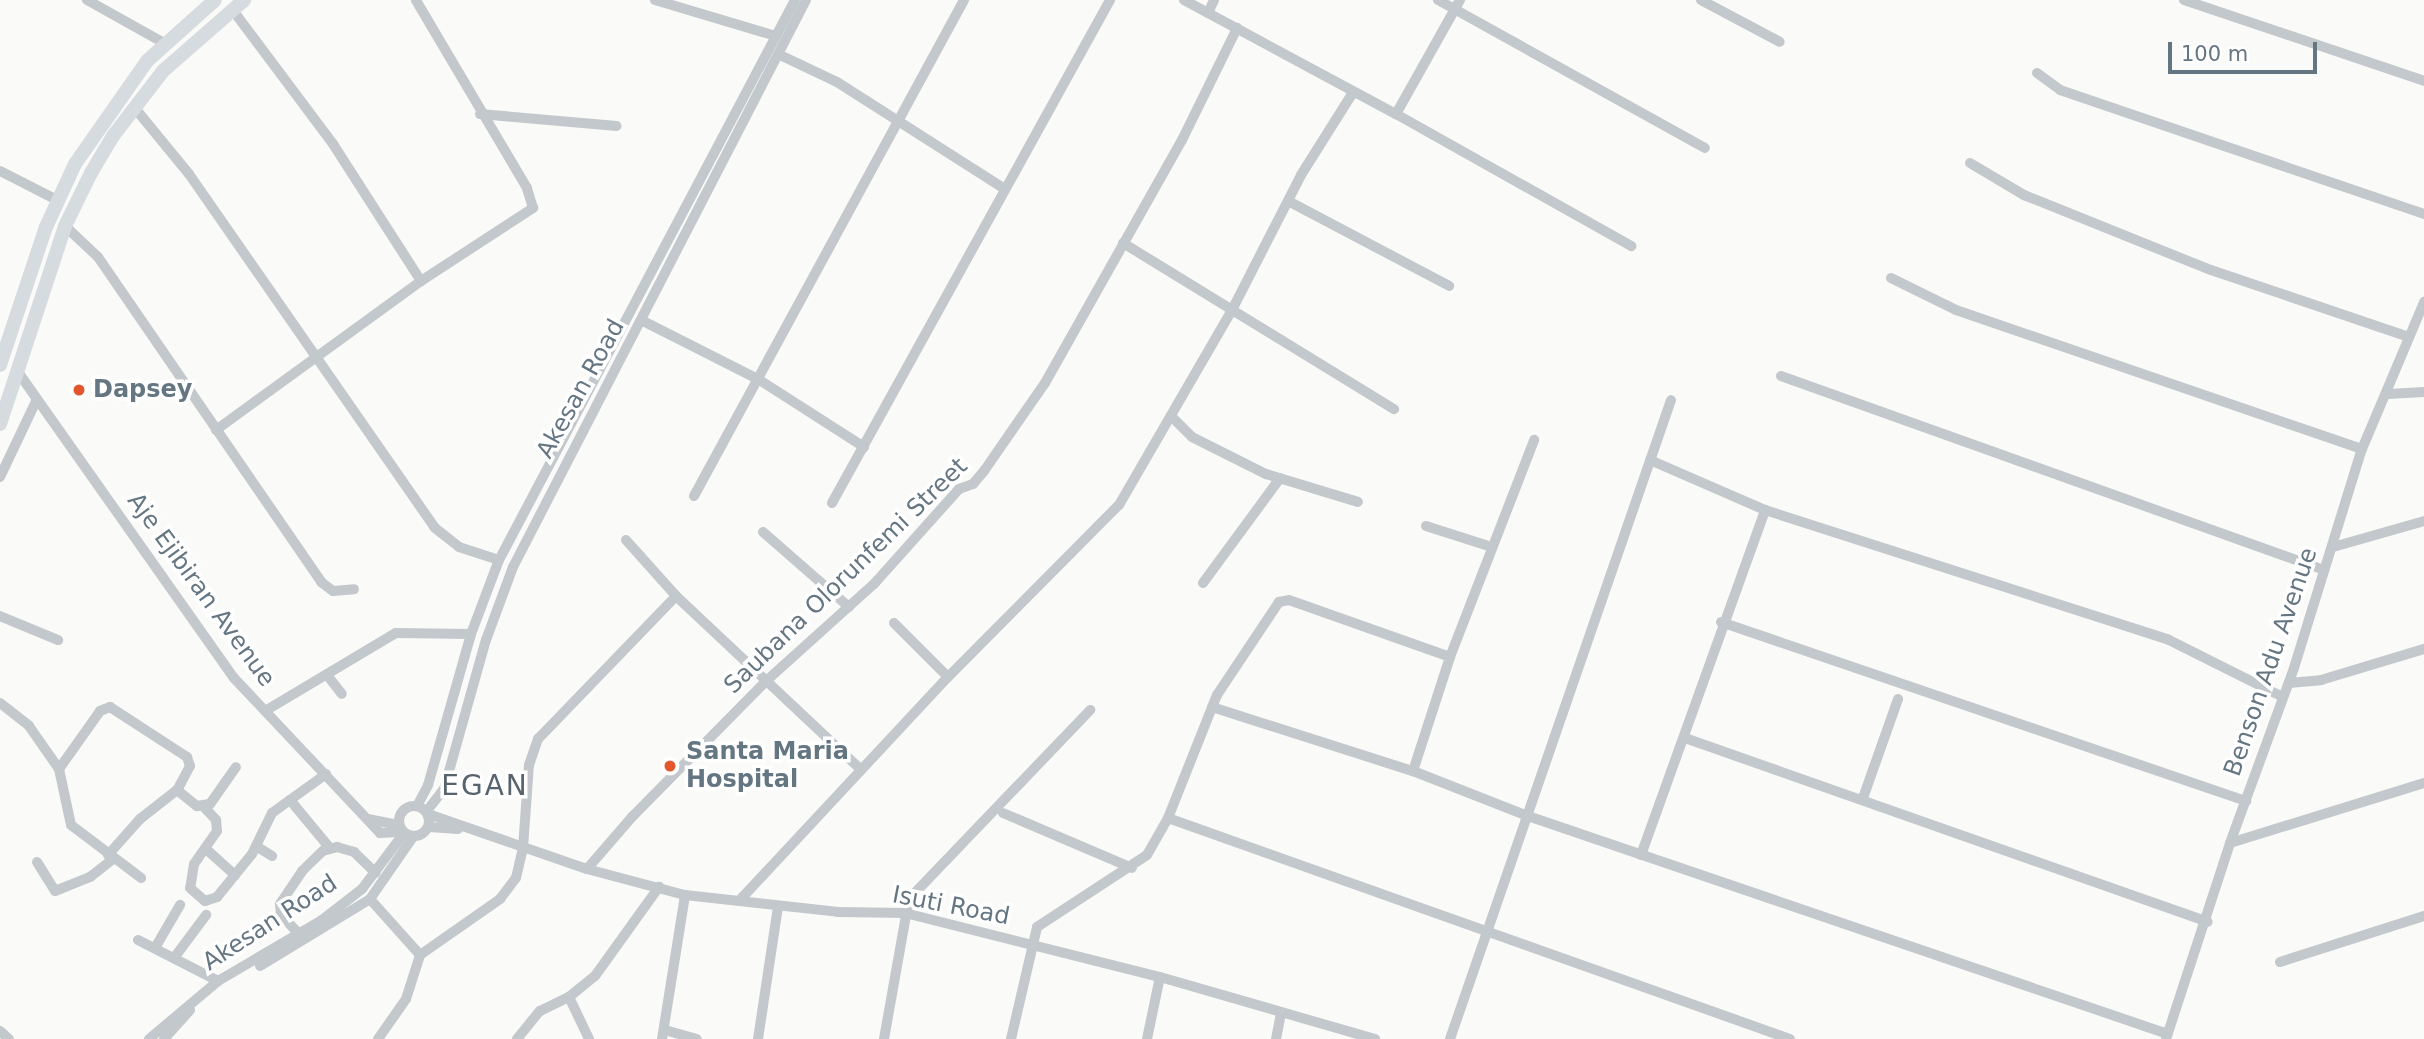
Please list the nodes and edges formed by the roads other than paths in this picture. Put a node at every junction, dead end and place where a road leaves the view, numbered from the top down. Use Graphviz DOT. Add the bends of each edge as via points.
graph roads {
  1 [pos="87,0"];
  2 [pos="215,0"];
  3 [pos="416,0"];
  4 [pos="655,0"];
  5 [pos="795,0"];
  6 [pos="806,0"];
  7 [pos="964,0"];
  8 [pos="1110,0"];
  9 [pos="1184,0"];
  10 [pos="1214,0"];
  11 [pos="1438,0"];
  12 [pos="1701,0"];
  13 [pos="2184,0"];
  14 [pos="238,4"];
  15 [pos="1457,5"];
  16 [pos="1208,13"];
  17 [pos="1237,28"];
  18 [pos="776,36"];
  19 [pos="1780,42"];
  20 [pos="164,43"];
  21 [pos="780,55"];
  22 [pos="2037,73"];
  23 [pos="2424,81"];
  24 [pos="1352,94"];
  25 [pos="134,107"];
  26 [pos="480,114"];
  27 [pos="1396,114"];
  28 [pos="898,118"];
  29 [pos="616,126"];
  30 [pos="1705,148"];
  31 [pos="1970,163"];
  32 [pos="0,171"];
  33 [pos="1005,189"];
  34 [pos="57,200"];
  35 [pos="1290,202"];
  36 [pos="2424,214"];
  37 [pos="65,226"];
  38 [pos="1123,243"];
  39 [pos="1630,246"];
  40 [pos="1891,278"];
  41 [pos="421,281"];
  42 [pos="1449,286"];
  43 [pos="2424,302"];
  44 [pos="1232,310"];
  45 [pos="643,321"];
  46 [pos="6,327"];
  47 [pos="2409,337"];
  48 [pos="316,359"];
  49 [pos="0,365"];
  50 [pos="18,372"];
  51 [pos="1781,376"];
  52 [pos="758,379"];
  53 [pos="2424,392"];
  54 [pos="2388,394"];
  55 [pos="37,399"];
  56 [pos="1671,400"];
  57 [pos="1394,409"];
  58 [pos="1172,417"];
  59 [pos="0,424"];
  60 [pos="216,430"];
  61 [pos="1534,440"];
  62 [pos="864,447"];
  63 [pos="2362,449"];
  64 [pos="1650,460"];
  65 [pos="0,477"];
  66 [pos="1280,478"];
  67 [pos="694,496"];
  68 [pos="1358,502"];
  69 [pos="832,503"];
  70 [pos="1765,510"];
  71 [pos="2424,522"];
  72 [pos="1426,526"];
  73 [pos="763,532"];
  74 [pos="626,540"];
  75 [pos="1492,547"];
  76 [pos="2333,547"];
  77 [pos="499,560"];
  78 [pos="2324,570"];
  79 [pos="1203,583"];
  80 [pos="354,589"];
  81 [pos="676,596"];
  82 [pos="849,607"];
  83 [pos="0,616"];
  84 [pos="1721,622"];
  85 [pos="894,623"];
  86 [pos="471,634"];
  87 [pos="58,640"];
  88 [pos="2424,649"];
  89 [pos="1450,657"];
  90 [pos="327,675"];
  91 [pos="948,677"];
  92 [pos="765,682"];
  93 [pos="2289,682"];
  94 [pos="342,694"];
  95 [pos="2283,697"];
  96 [pos="1898,699"];
  97 [pos="0,703"];
  98 [pos="1212,706"];
  99 [pos="1090,709"];
  100 [pos="265,711"];
  101 [pos="1685,738"];
  102 [pos="236,767"];
  103 [pos="59,769"];
  104 [pos="860,769"];
  105 [pos="1413,771"];
  106 [pos="326,774"];
  107 [pos="2424,783"];
  108 [pos="428,785"];
  109 [pos="444,789"];
  110 [pos="177,790"];
  111 [pos="1863,798"];
  112 [pos="290,800"];
  113 [pos="2246,801"];
  114 [pos="204,807"];
  115 [pos="424,811"];
  116 [pos="1003,813"];
  117 [pos="1525,815"];
  118 [pos="1168,818"];
  119 [pos="429,827"];
  120 [pos="475,830"];
  121 [pos="404,832"];
  122 [pos="2230,843"];
  123 [pos="257,846"];
  124 [pos="329,847"];
  125 [pos="523,848"];
  126 [pos="206,849"];
  127 [pos="391,851"];
  128 [pos="1641,855"];
  129 [pos="272,856"];
  130 [pos="403,856"];
  131 [pos="111,857"];
  132 [pos="37,862"];
  133 [pos="1132,868"];
  134 [pos="587,869"];
  135 [pos="376,873"];
  136 [pos="235,876"];
  137 [pos="141,878"];
  138 [pos="659,887"];
  139 [pos="685,895"];
  140 [pos="370,899"];
  141 [pos="738,901"];
  142 [pos="180,905"];
  143 [pos="778,906"];
  144 [pos="905,913"];
  145 [pos="206,915"];
  146 [pos="2424,916"];
  147 [pos="2208,922"];
  148 [pos="1486,933"];
  149 [pos="299,934"];
  150 [pos="138,940"];
  151 [pos="1031,943"];
  152 [pos="155,948"];
  153 [pos="420,955"];
  154 [pos="174,958"];
  155 [pos="2280,962"];
  156 [pos="1160,978"];
  157 [pos="218,981"];
  158 [pos="569,997"];
  159 [pos="1282,1013"];
  160 [pos="0,1031"];
  161 [pos="663,1034"];
  162 [pos="2167,1037"];
  163 [pos="9,1039"];
  164 [pos="149,1039"];
  165 [pos="164,1039"];
  166 [pos="378,1039"];
  167 [pos="517,1039"];
  168 [pos="589,1039"];
  169 [pos="698,1039"];
  170 [pos="758,1039"];
  171 [pos="884,1039"];
  172 [pos="1011,1039"];
  173 [pos="1147,1039"];
  174 [pos="1276,1039"];
  175 [pos="1375,1039"];
  176 [pos="1450,1039"];
  177 [pos="1790,1039"];
  1 -- 20 [label="street"];
  2 -- 20 [label="main road"];
  3 -- 26 [label="street"];
  4 -- 18 [label="street"];
  5 -- 18 [label="street, Akesan Road"];
  6 -- 21 [label="street, Akesan Road"];
  7 -- 28 [label="street"];
  8 -- 33 [label="street"];
  9 -- 16 [label="street"];
  10 -- 16 [label="street"];
  11 -- 15 [label="street"];
  12 -- 19 [label="street"];
  13 -- 23 [label="street"];
  14 -- 25 [label="main road" via="192,42"];
  14 -- 41 [label="street"];
  15 -- 27 [label="street"];
  15 -- 30 [label="street"];
  16 -- 17 [label="street"];
  17 -- 24 [label="street"];
  17 -- 38 [label="street, Saubana Olorunfemi Street" via="1182,140"];
  18 -- 77 [label="street, Akesan Road"];
  20 -- 34 [label="main road" via="98,126"];
  21 -- 28 [label="street"];
  21 -- 45 [label="street, Akesan Road"];
  22 -- 36 [label="street" via="2060,90"];
  24 -- 27 [label="street"];
  24 -- 35 [label="street"];
  25 -- 37 [label="main road" via="91,173"];
  25 -- 48 [label="street" via="189,174"];
  26 -- 29 [label="street"];
  26 -- 41 [label="street" via="527,188 533,208"];
  27 -- 39 [label="street"];
  28 -- 33 [label="street"];
  28 -- 52 [label="street"];
  31 -- 47 [label="street" via="2024,195 2198,265"];
  32 -- 34 [label="street"];
  33 -- 62 [label="street"];
  34 -- 46 [label="main road"];
  35 -- 42 [label="street"];
  35 -- 44 [label="street"];
  37 -- 50 [label="main road"];
  37 -- 60 [label="street" via="98,257"];
  38 -- 44 [label="street"];
  38 -- 82 [label="street, Saubana Olorunfemi Street" via="1031,405 984,471 973,484 959,489"];
  40 -- 63 [label="street" via="1956,310"];
  41 -- 48 [label="street"];
  43 -- 47 [label="street, Benson Adu Avenue"];
  44 -- 57 [label="street"];
  44 -- 58 [label="street"];
  45 -- 52 [label="street"];
  45 -- 109 [label="street, Akesan Road" via="557,474 513,567 486,640"];
  46 -- 49 [label="main road"];
  47 -- 54 [label="street, Benson Adu Avenue"];
  48 -- 60 [label="street"];
  48 -- 77 [label="street" via="435,528 459,547"];
  50 -- 55 [label="street, Aje Ejibiran Avenue"];
  50 -- 59 [label="main road"];
  51 -- 78 [label="street"];
  52 -- 62 [label="street"];
  52 -- 67 [label="street"];
  53 -- 54 [label="street"];
  54 -- 63 [label="street, Benson Adu Avenue"];
  55 -- 65 [label="street"];
  55 -- 100 [label="street, Aje Ejibiran Avenue" via="209,645"];
  56 -- 64 [label="street"];
  58 -- 66 [label="street" via="1192,437"];
  58 -- 91 [label="street" via="1119,505"];
  60 -- 80 [label="street" via="321,582 332,591"];
  61 -- 75 [label="street"];
  62 -- 69 [label="street"];
  63 -- 76 [label="street, Benson Adu Avenue"];
  64 -- 70 [label="street"];
  64 -- 117 [label="street"];
  66 -- 68 [label="street"];
  66 -- 79 [label="street"];
  70 -- 84 [label="street"];
  70 -- 95 [label="street" via="2169,640"];
  71 -- 76 [label="street"];
  72 -- 75 [label="street"];
  73 -- 82 [label="street"];
  74 -- 81 [label="street"];
  75 -- 89 [label="street"];
  76 -- 78 [label="street, Benson Adu Avenue"];
  77 -- 86 [label="street, Akesan Road"];
  78 -- 93 [label="street, Benson Adu Avenue"];
  81 -- 92 [label="street"];
  81 -- 125 [label="street" via="538,739 529,765"];
  82 -- 92 [label="street, Saubana Olorunfemi Street"];
  83 -- 87 [label="street"];
  84 -- 101 [label="street"];
  84 -- 113 [label="street"];
  85 -- 91 [label="street"];
  86 -- 90 [label="street" via="401,631"];
  86 -- 108 [label="street, Akesan Road"];
  88 -- 93 [label="street" via="2321,680"];
  89 -- 98 [label="street" via="1289,600 1279,602"];
  89 -- 105 [label="street"];
  90 -- 94 [label="street"];
  90 -- 100 [label="street"];
  91 -- 104 [label="street"];
  92 -- 104 [label="street"];
  92 -- 134 [label="street, Saubana Olorunfemi Street"];
  93 -- 95 [label="street, Benson Adu Avenue"];
  95 -- 113 [label="street, Benson Adu Avenue"];
  96 -- 111 [label="street"];
  97 -- 103 [label="street" via="29,726"];
  98 -- 105 [label="street"];
  98 -- 118 [label="street"];
  99 -- 144 [label="street" via="915,891"];
  100 -- 106 [label="street, Aje Ejibiran Avenue"];
  101 -- 111 [label="street"];
  101 -- 128 [label="street"];
  102 -- 114 [label="street"];
  103 -- 110 [label="street" via="100,711 110,707 187,757 190,766"];
  103 -- 131 [label="street" via="71,825"];
  104 -- 141 [label="street"];
  105 -- 117 [label="street"];
  106 -- 112 [label="street"];
  106 -- 121 [label="street, Aje Ejibiran Avenue" via="380,833"];
  107 -- 122 [label="street"];
  108 -- 109 [label="street"];
  108 -- 115 [label="street, Akesan Road"];
  109 -- 115 [label="street, Akesan Road"];
  110 -- 114 [label="street"];
  110 -- 131 [label="street" via="140,819"];
  111 -- 147 [label="street"];
  112 -- 123 [label="street" via="272,813"];
  112 -- 124 [label="street"];
  113 -- 122 [label="street, Benson Adu Avenue"];
  114 -- 126 [label="street" via="218,825"];
  115 -- 119 [label="street"];
  115 -- 120 [label="street"];
  115 -- 121 [label="street" via="405,808"];
  116 -- 133 [label="street"];
  117 -- 128 [label="street"];
  117 -- 148 [label="street"];
  118 -- 133 [label="street" via="1147,855"];
  118 -- 148 [label="street"];
  119 -- 120 [label="street"];
  119 -- 121 [label="street"];
  120 -- 125 [label="street, Isuti Road"];
  121 -- 127 [label="street, Akesan Road"];
  121 -- 130 [label="street, Akesan Road"];
  122 -- 147 [label="street, Benson Adu Avenue"];
  123 -- 129 [label="street"];
  123 -- 136 [label="street"];
  124 -- 135 [label="street" via="362,856"];
  124 -- 149 [label="street" via="302,871 280,904 281,915"];
  125 -- 134 [label="street, Isuti Road"];
  125 -- 153 [label="street" via="509,889"];
  126 -- 136 [label="street"];
  126 -- 136 [label="street" via="194,864 191,879 190,888 198,897 217,897"];
  127 -- 130 [label="street"];
  127 -- 135 [label="street, Akesan Road"];
  128 -- 162 [label="street"];
  130 -- 140 [label="street, Akesan Road"];
  131 -- 132 [label="street" via="90,877 55,891"];
  131 -- 137 [label="street"];
  133 -- 151 [label="street" via="1046,918"];
  134 -- 138 [label="street, Isuti Road"];
  135 -- 149 [label="street, Akesan Road" via="362,889"];
  138 -- 139 [label="street, Isuti Road"];
  138 -- 158 [label="street" via="612,957"];
  139 -- 141 [label="street, Isuti Road"];
  139 -- 161 [label="street"];
  140 -- 153 [label="street"];
  140 -- 165 [label="street, Akesan Road" via="195,1005"];
  141 -- 143 [label="street, Isuti Road"];
  142 -- 152 [label="street"];
  143 -- 144 [label="street, Isuti Road"];
  143 -- 170 [label="street"];
  144 -- 151 [label="street, Isuti Road"];
  144 -- 171 [label="street"];
  145 -- 154 [label="street"];
  146 -- 155 [label="street"];
  147 -- 162 [label="street, Benson Adu Avenue"];
  148 -- 176 [label="street"];
  148 -- 177 [label="street"];
  149 -- 157 [label="street, Akesan Road"];
  150 -- 152 [label="street"];
  151 -- 156 [label="street, Isuti Road"];
  151 -- 172 [label="street"];
  152 -- 154 [label="street"];
  153 -- 166 [label="street" via="406,999"];
  154 -- 157 [label="street"];
  156 -- 159 [label="street, Isuti Road"];
  156 -- 173 [label="street"];
  157 -- 164 [label="street, Akesan Road"];
  158 -- 167 [label="street" via="540,1011"];
  158 -- 168 [label="street"];
  159 -- 174 [label="street"];
  159 -- 175 [label="street, Isuti Road"];
  160 -- 163 [label="street"];
  161 -- 169 [label="street"];
}
